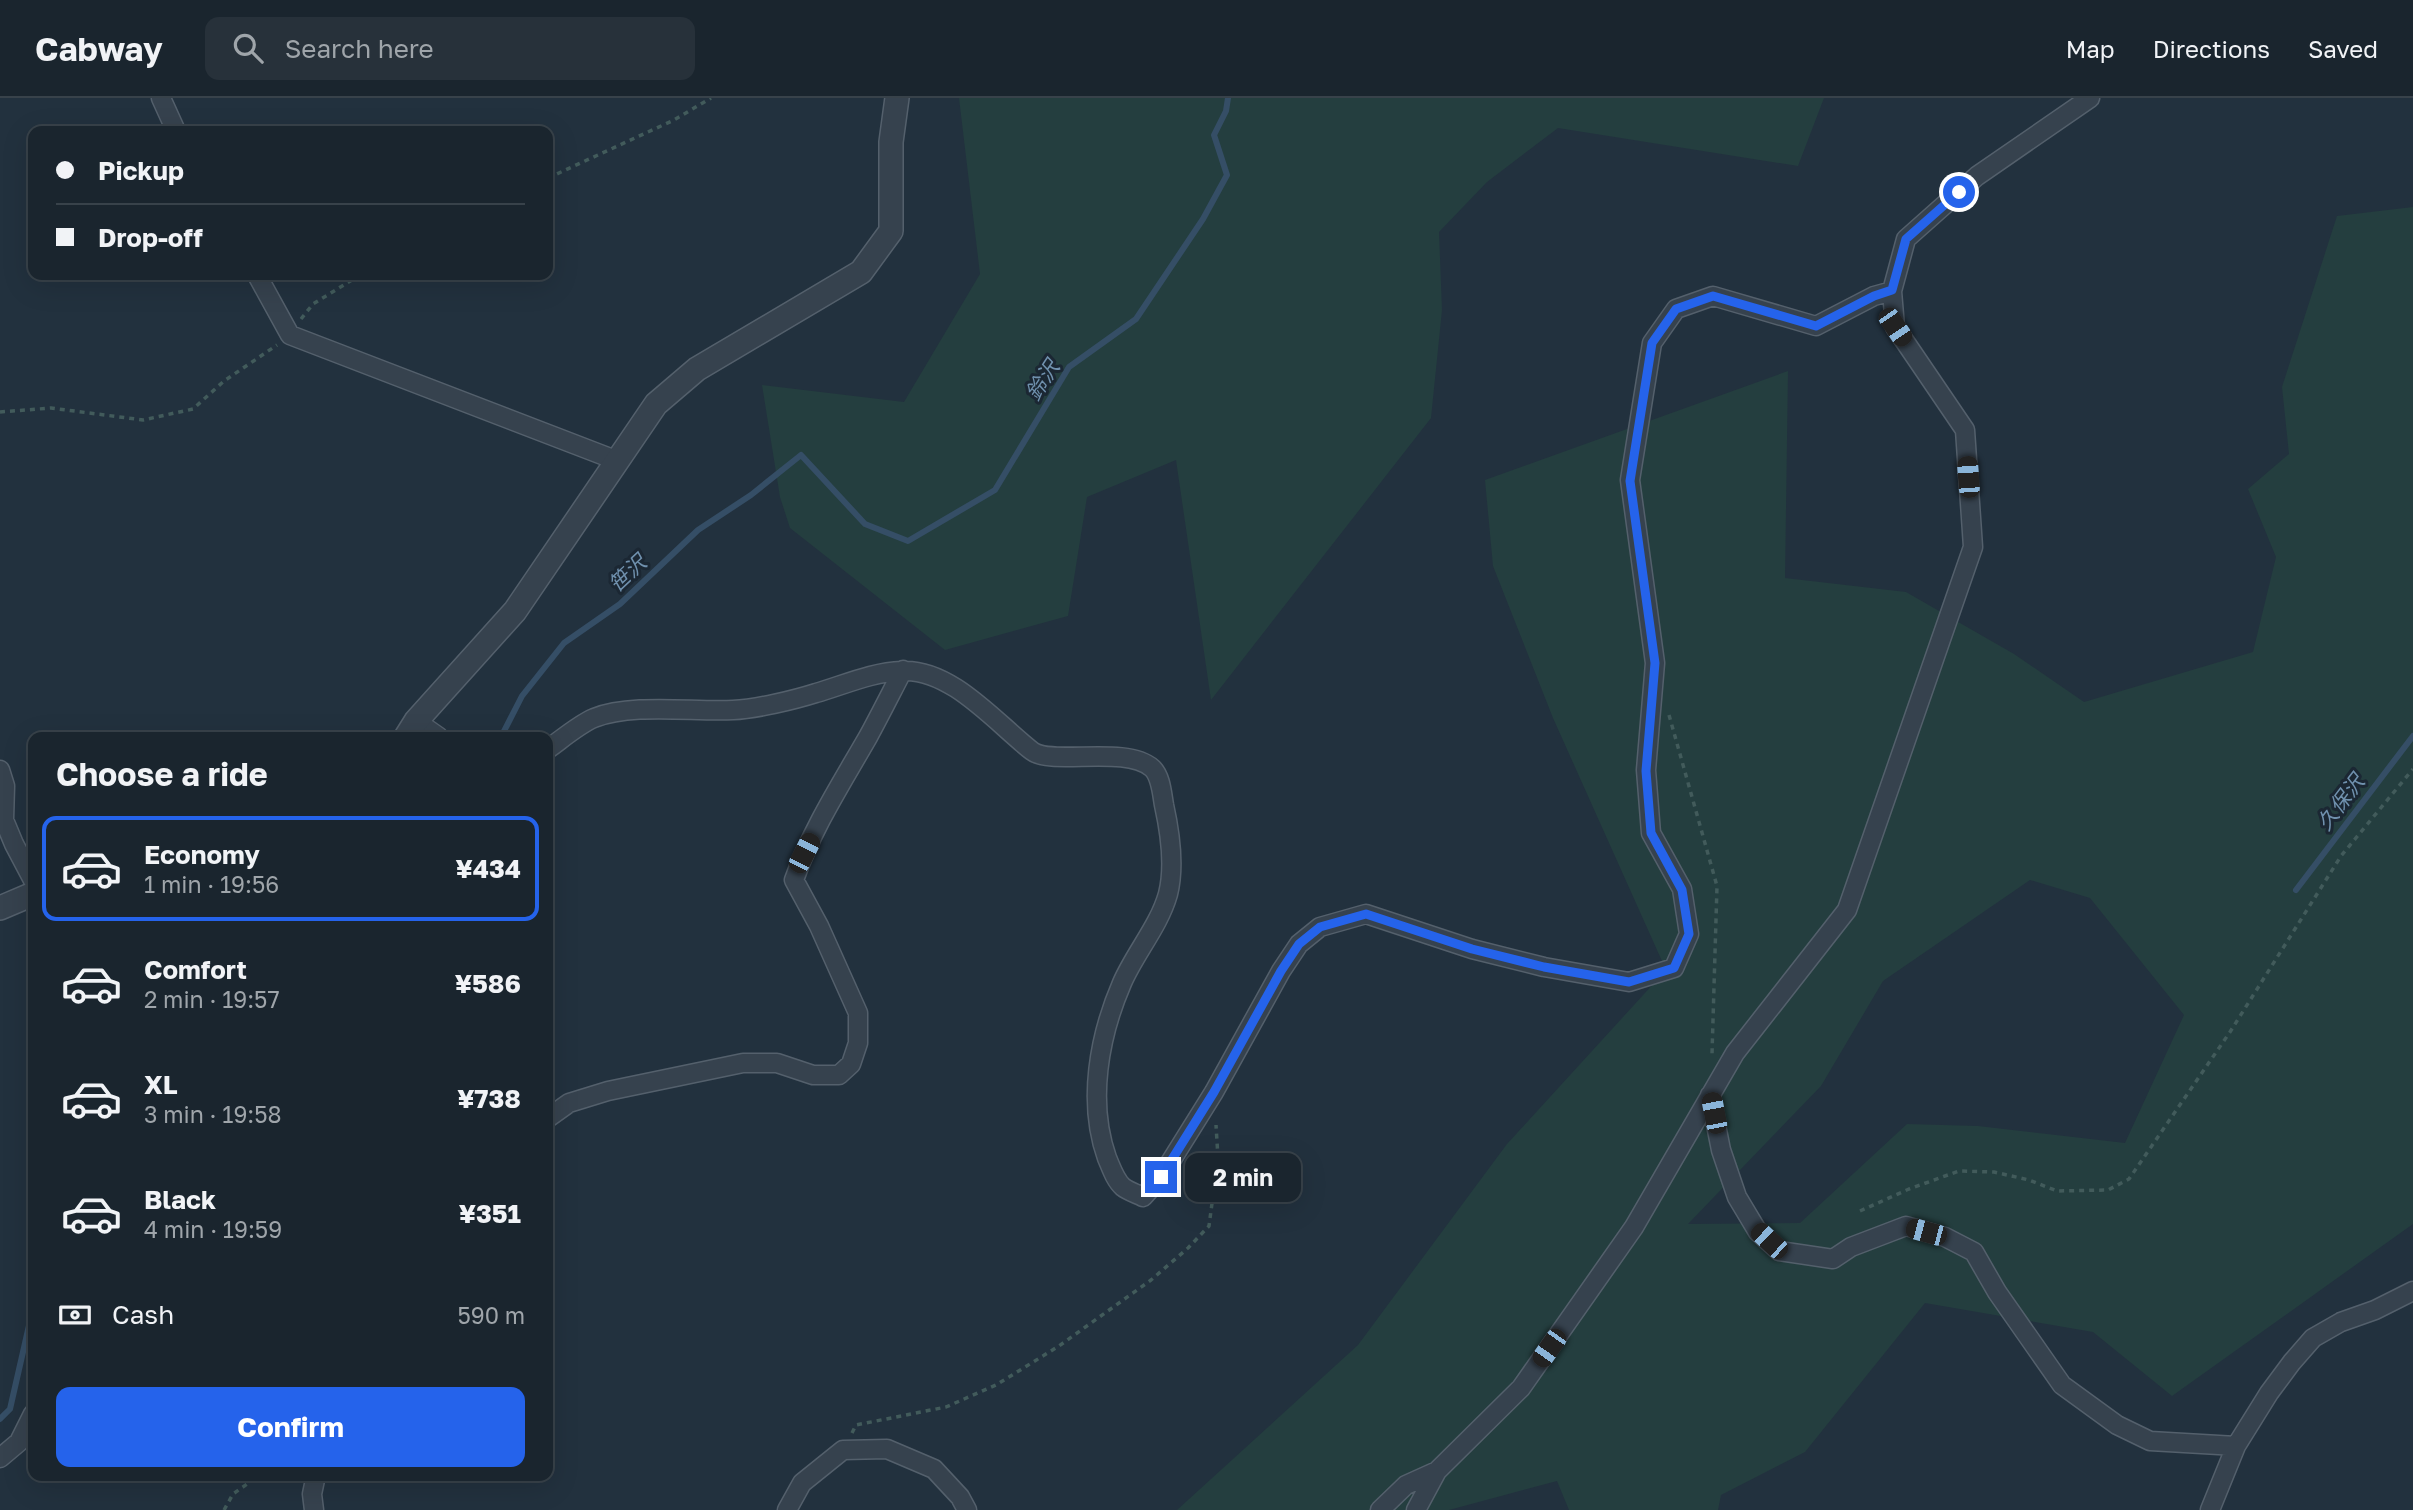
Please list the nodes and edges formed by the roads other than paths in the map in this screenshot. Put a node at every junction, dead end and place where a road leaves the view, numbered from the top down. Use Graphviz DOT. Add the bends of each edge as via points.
graph roads {
  1 [pos="162,98"];
  2 [pos="897,98"];
  3 [pos="2090,98"];
  4 [pos="174,126"];
  5 [pos="260,280"];
  6 [pos="1892,290"];
  7 [pos="618,461"];
  8 [pos="903,670"];
  9 [pos="411,729"];
  10 [pos="553,746"];
  11 [pos="0,770"];
  12 [pos="28,871"];
  13 [pos="28,896"];
  14 [pos="0,908"];
  15 [pos="1710,1095"];
  16 [pos="553,1114"];
  17 [pos="2413,1291"];
  18 [pos="28,1424"];
  19 [pos="2236,1446"];
  20 [pos="0,1458"];
  21 [pos="1437,1471"];
  22 [pos="315,1481"];
  23 [pos="314,1510"];
  24 [pos="787,1510"];
  25 [pos="967,1510"];
  26 [pos="1380,1510"];
  27 [pos="1416,1510"];
  28 [pos="2210,1510"];
  1 -- 4 [label="street"];
  2 -- 7 [label="street" via="891,142 891,231 861,272 697,369 656,404"];
  3 -- 6 [label="street" via="1978,176 1906,239"];
  5 -- 7 [label="street" via="290,335"];
  6 -- 8 [label="street" via="1816,326 1713,296 1676,309 1652,343 1630,481 1655,663 1646,771 1651,833 1682,890 1689,934 1674,968 1629,982 1472,949 1366,914 1320,927 1299,944 1281,971 1214,1092 1161,1177 1143,1197 1122,1186 1104,1149 1098,1068 1121,984 1168,893 1171,861 1160,783 1153,769 1138,761 1037,755 959,690 925,672"];
  6 -- 15 [label="street" via="1895,327 1965,430 1973,547 1847,910 1735,1052"];
  7 -- 9 [label="street" via="515,611"];
  8 -- 10 [label="street" via="736,710 603,716"];
  8 -- 16 [label="street" via="825,810 794,880 858,1013 858,1043 851,1064 839,1075 813,1075 776,1063 743,1063 608,1091 569,1102"];
  11 -- 12 [label="street" via="5,786 4,820"];
  13 -- 14 [label="street"];
  15 -- 19 [label="street" via="1737,1197 1758,1232 1779,1251 1833,1259 1851,1247 1906,1226 1945,1237 1974,1252 2062,1385 2117,1425 2150,1441"];
  15 -- 21 [label="street" via="1634,1227 1521,1388"];
  17 -- 19 [label="street" via="2313,1338 2269,1393"];
  18 -- 20 [label="street" via="19,1442"];
  19 -- 28 [label="street"];
  21 -- 26 [label="street" via="1406,1485"];
  21 -- 27 [label="street"];
  22 -- 23 [label="street"];
  24 -- 25 [label="street" via="802,1483 843,1450 887,1449 934,1469"];
}
